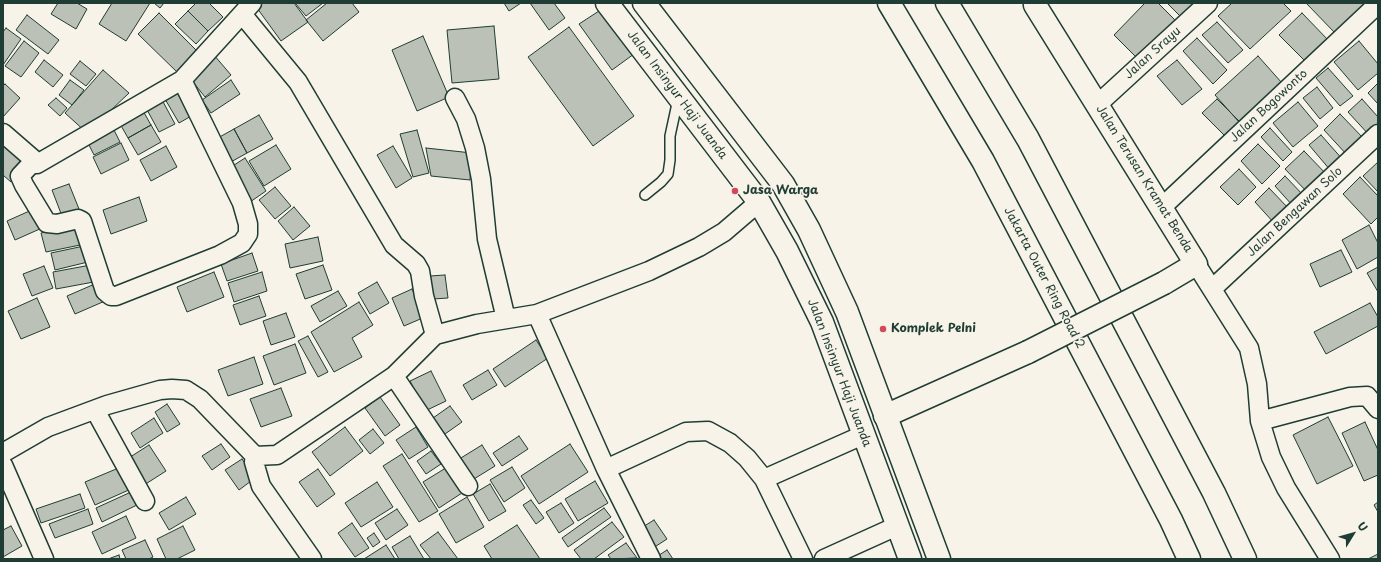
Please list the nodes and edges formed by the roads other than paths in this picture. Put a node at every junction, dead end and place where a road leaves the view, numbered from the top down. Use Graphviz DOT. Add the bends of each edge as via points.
graph roads {
  1 [pos="607,3"];
  2 [pos="644,3"];
  3 [pos="889,3"];
  4 [pos="947,3"];
  5 [pos="1208,3"];
  6 [pos="1035,4"];
  7 [pos="1378,4"];
  8 [pos="247,8"];
  9 [pos="182,80"];
  10 [pos="679,97"];
  11 [pos="455,98"];
  12 [pos="1098,104"];
  13 [pos="3,133"];
  14 [pos="1378,134"];
  15 [pos="33,162"];
  16 [pos="645,195"];
  17 [pos="759,202"];
  18 [pos="1161,208"];
  19 [pos="1196,264"];
  20 [pos="1212,289"];
  21 [pos="537,314"];
  22 [pos="506,319"];
  23 [pos="435,334"];
  24 [pos="394,376"];
  25 [pos="1378,409"];
  26 [pos="95,410"];
  27 [pos="885,416"];
  28 [pos="1260,421"];
  29 [pos="863,435"];
  30 [pos="3,453"];
  31 [pos="256,456"];
  32 [pos="3,465"];
  33 [pos="606,469"];
  34 [pos="764,479"];
  35 [pos="468,486"];
  36 [pos="144,501"];
  37 [pos="897,526"];
  38 [pos="44,559"];
  39 [pos="312,559"];
  40 [pos="651,559"];
  41 [pos="804,559"];
  42 [pos="824,559"];
  43 [pos="910,559"];
  44 [pos="939,559"];
  45 [pos="1189,559"];
  46 [pos="1245,559"];
  47 [pos="1330,559"];
  1 -- 10 [label="main road, Jalan Insinyur Haji Juanda"];
  2 -- 27 [label="main road" via="783,184 809,230 848,312"];
  3 -- 45 [label="main road, Jakarta Outer Ring Road 2" via="983,162"];
  4 -- 46 [label="main road" via="1028,139 1214,493"];
  5 -- 12 [label="street, Jalan Srayu"];
  6 -- 12 [label="main road, Jalan Terusan Kramat Benda"];
  7 -- 18 [label="street, Jalan Bogowonto"];
  8 -- 9 [label="street"];
  8 -- 23 [label="street" via="298,82 394,245 416,264 420,271"];
  9 -- 15 [label="street" via="37,164"];
  9 -- 15 [label="street" via="242,203 248,234 242,243 220,255 111,296 105,291 82,221 78,219 57,224 47,223 24,185 20,176"];
  10 -- 16 [label="lane" via="670,136 668,174"];
  10 -- 17 [label="main road, Jalan Insinyur Haji Juanda"];
  11 -- 22 [label="street" via="466,118 475,148 487,239"];
  12 -- 18 [label="main road, Jalan Terusan Kramat Benda"];
  13 -- 15 [label="street" via="33,159"];
  14 -- 20 [label="street, Jalan Bengawan Solo"];
  17 -- 21 [label="street" via="724,232 675,260"];
  17 -- 29 [label="main road, Jalan Insinyur Haji Juanda" via="787,251 822,322"];
  18 -- 19 [label="main road, Jalan Terusan Kramat Benda"];
  19 -- 20 [label="street"];
  19 -- 27 [label="main road, Jalan Terusan Kramat Benda, bridge" via="1028,352"];
  20 -- 28 [label="street" via="1249,348 1258,384"];
  21 -- 22 [label="street"];
  21 -- 33 [label="street"];
  22 -- 23 [label="street"];
  23 -- 24 [label="street"];
  24 -- 31 [label="street" via="277,455"];
  24 -- 35 [label="street"];
  25 -- 28 [label="street" via="1367,396 1350,397"];
  26 -- 30 [label="street" via="48,427"];
  26 -- 31 [label="street" via="160,390 186,390 200,399"];
  26 -- 36 [label="street"];
  27 -- 44 [label="main road"];
  28 -- 47 [label="street" via="1271,457 1286,488"];
  29 -- 34 [label="street"];
  29 -- 37 [label="main road, Jalan Insinyur Haji Juanda"];
  31 -- 39 [label="street" via="255,467 261,486"];
  32 -- 38 [label="street"];
  33 -- 34 [label="street" via="686,432 708,431 730,443 747,458"];
  33 -- 40 [label="street"];
  34 -- 41 [label="street"];
  37 -- 42 [label="street"];
  37 -- 43 [label="main road, Jalan Insinyur Haji Juanda"];
}
